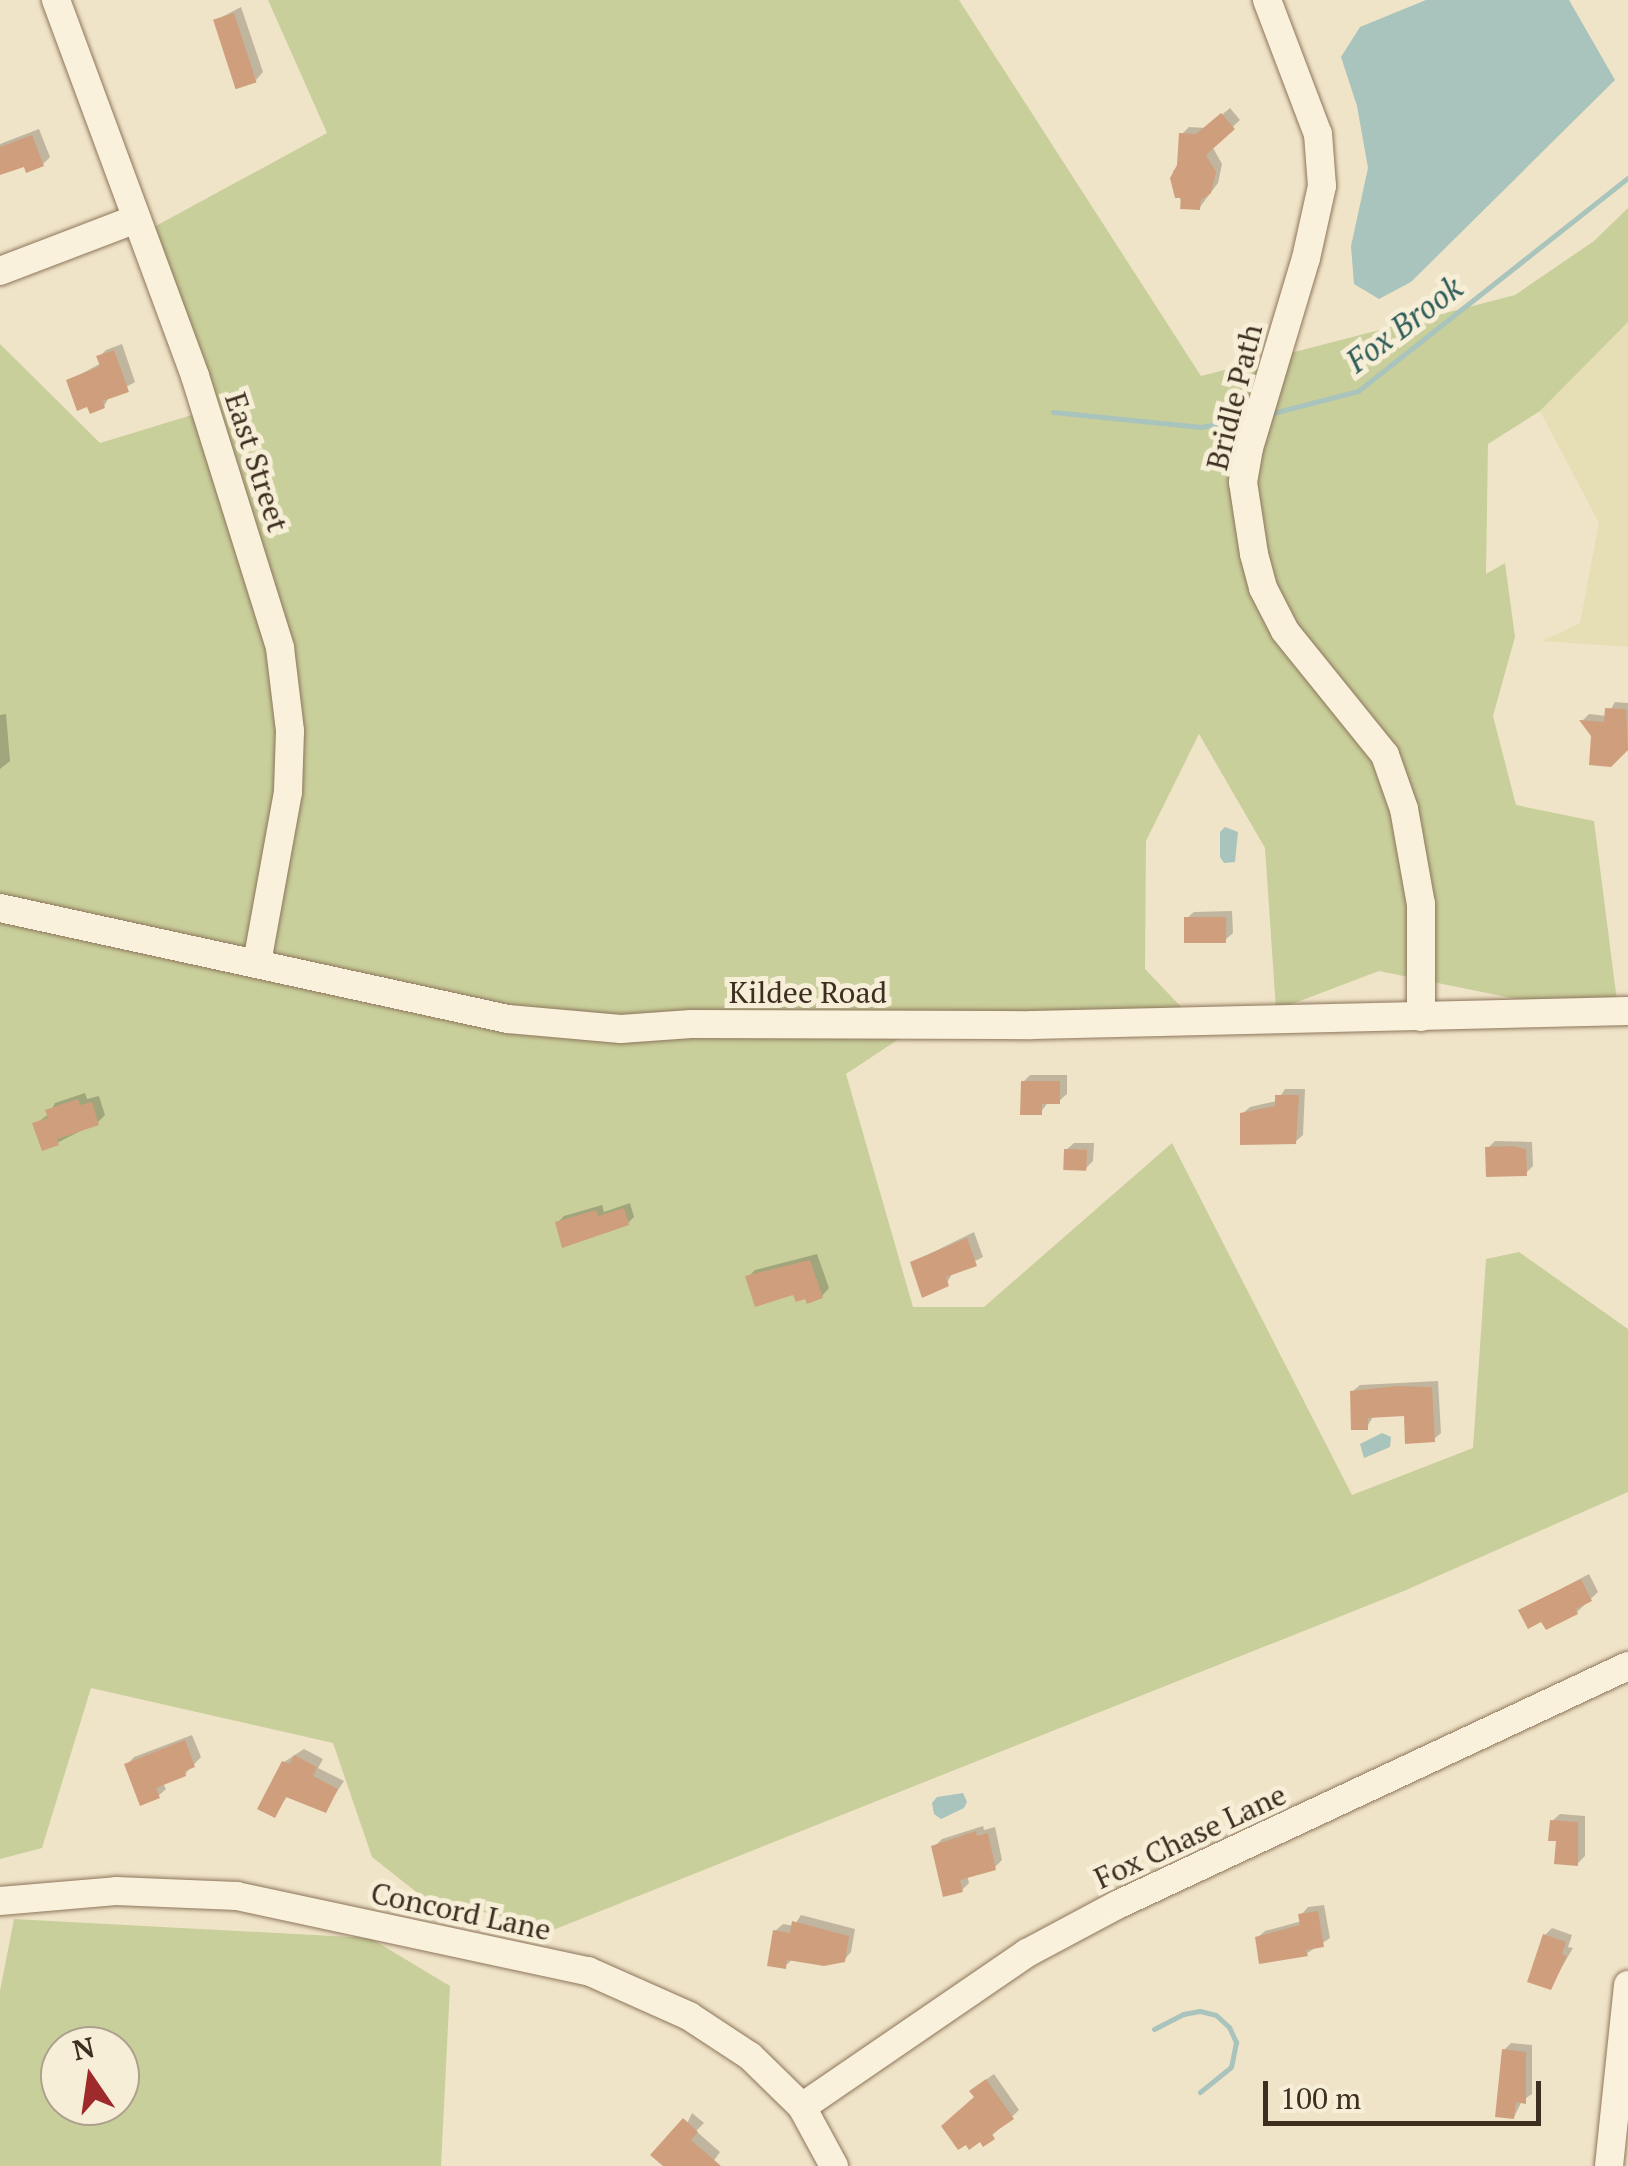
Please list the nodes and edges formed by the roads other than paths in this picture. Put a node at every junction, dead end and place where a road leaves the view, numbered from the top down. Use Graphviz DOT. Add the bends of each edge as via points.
graph roads {
  1 [pos="56,0"];
  2 [pos="1267,0"];
  3 [pos="136,219"];
  4 [pos="0,271"];
  5 [pos="0,908"];
  6 [pos="257,963"];
  7 [pos="1628,1010"];
  8 [pos="1421,1018"];
  9 [pos="1628,1666"];
  10 [pos="0,1901"];
  11 [pos="1628,1985"];
  12 [pos="802,2106"];
  13 [pos="834,2166"];
  14 [pos="1609,2166"];
  1 -- 3 [label="street, East Street"];
  2 -- 8 [label="street, Bridle Path" via="1318,134 1322,186 1243,482 1263,588 1286,631 1385,755 1404,809 1421,904"];
  3 -- 4 [label="street"];
  3 -- 6 [label="street, East Street" via="241,512 288,692 288,792"];
  5 -- 6 [label="street, Kildee Road"];
  6 -- 8 [label="street, Kildee Road" via="508,1019 621,1029"];
  7 -- 8 [label="street, Kildee Road"];
  9 -- 12 [label="street, Fox Chase Lane" via="1117,1905 1027,1953"];
  10 -- 12 [label="street, Concord Lane" via="116,1890 236,1896 588,1971 689,2016 750,2056"];
  11 -- 14 [label="street"];
  12 -- 13 [label="street, Concord Lane"];
}
